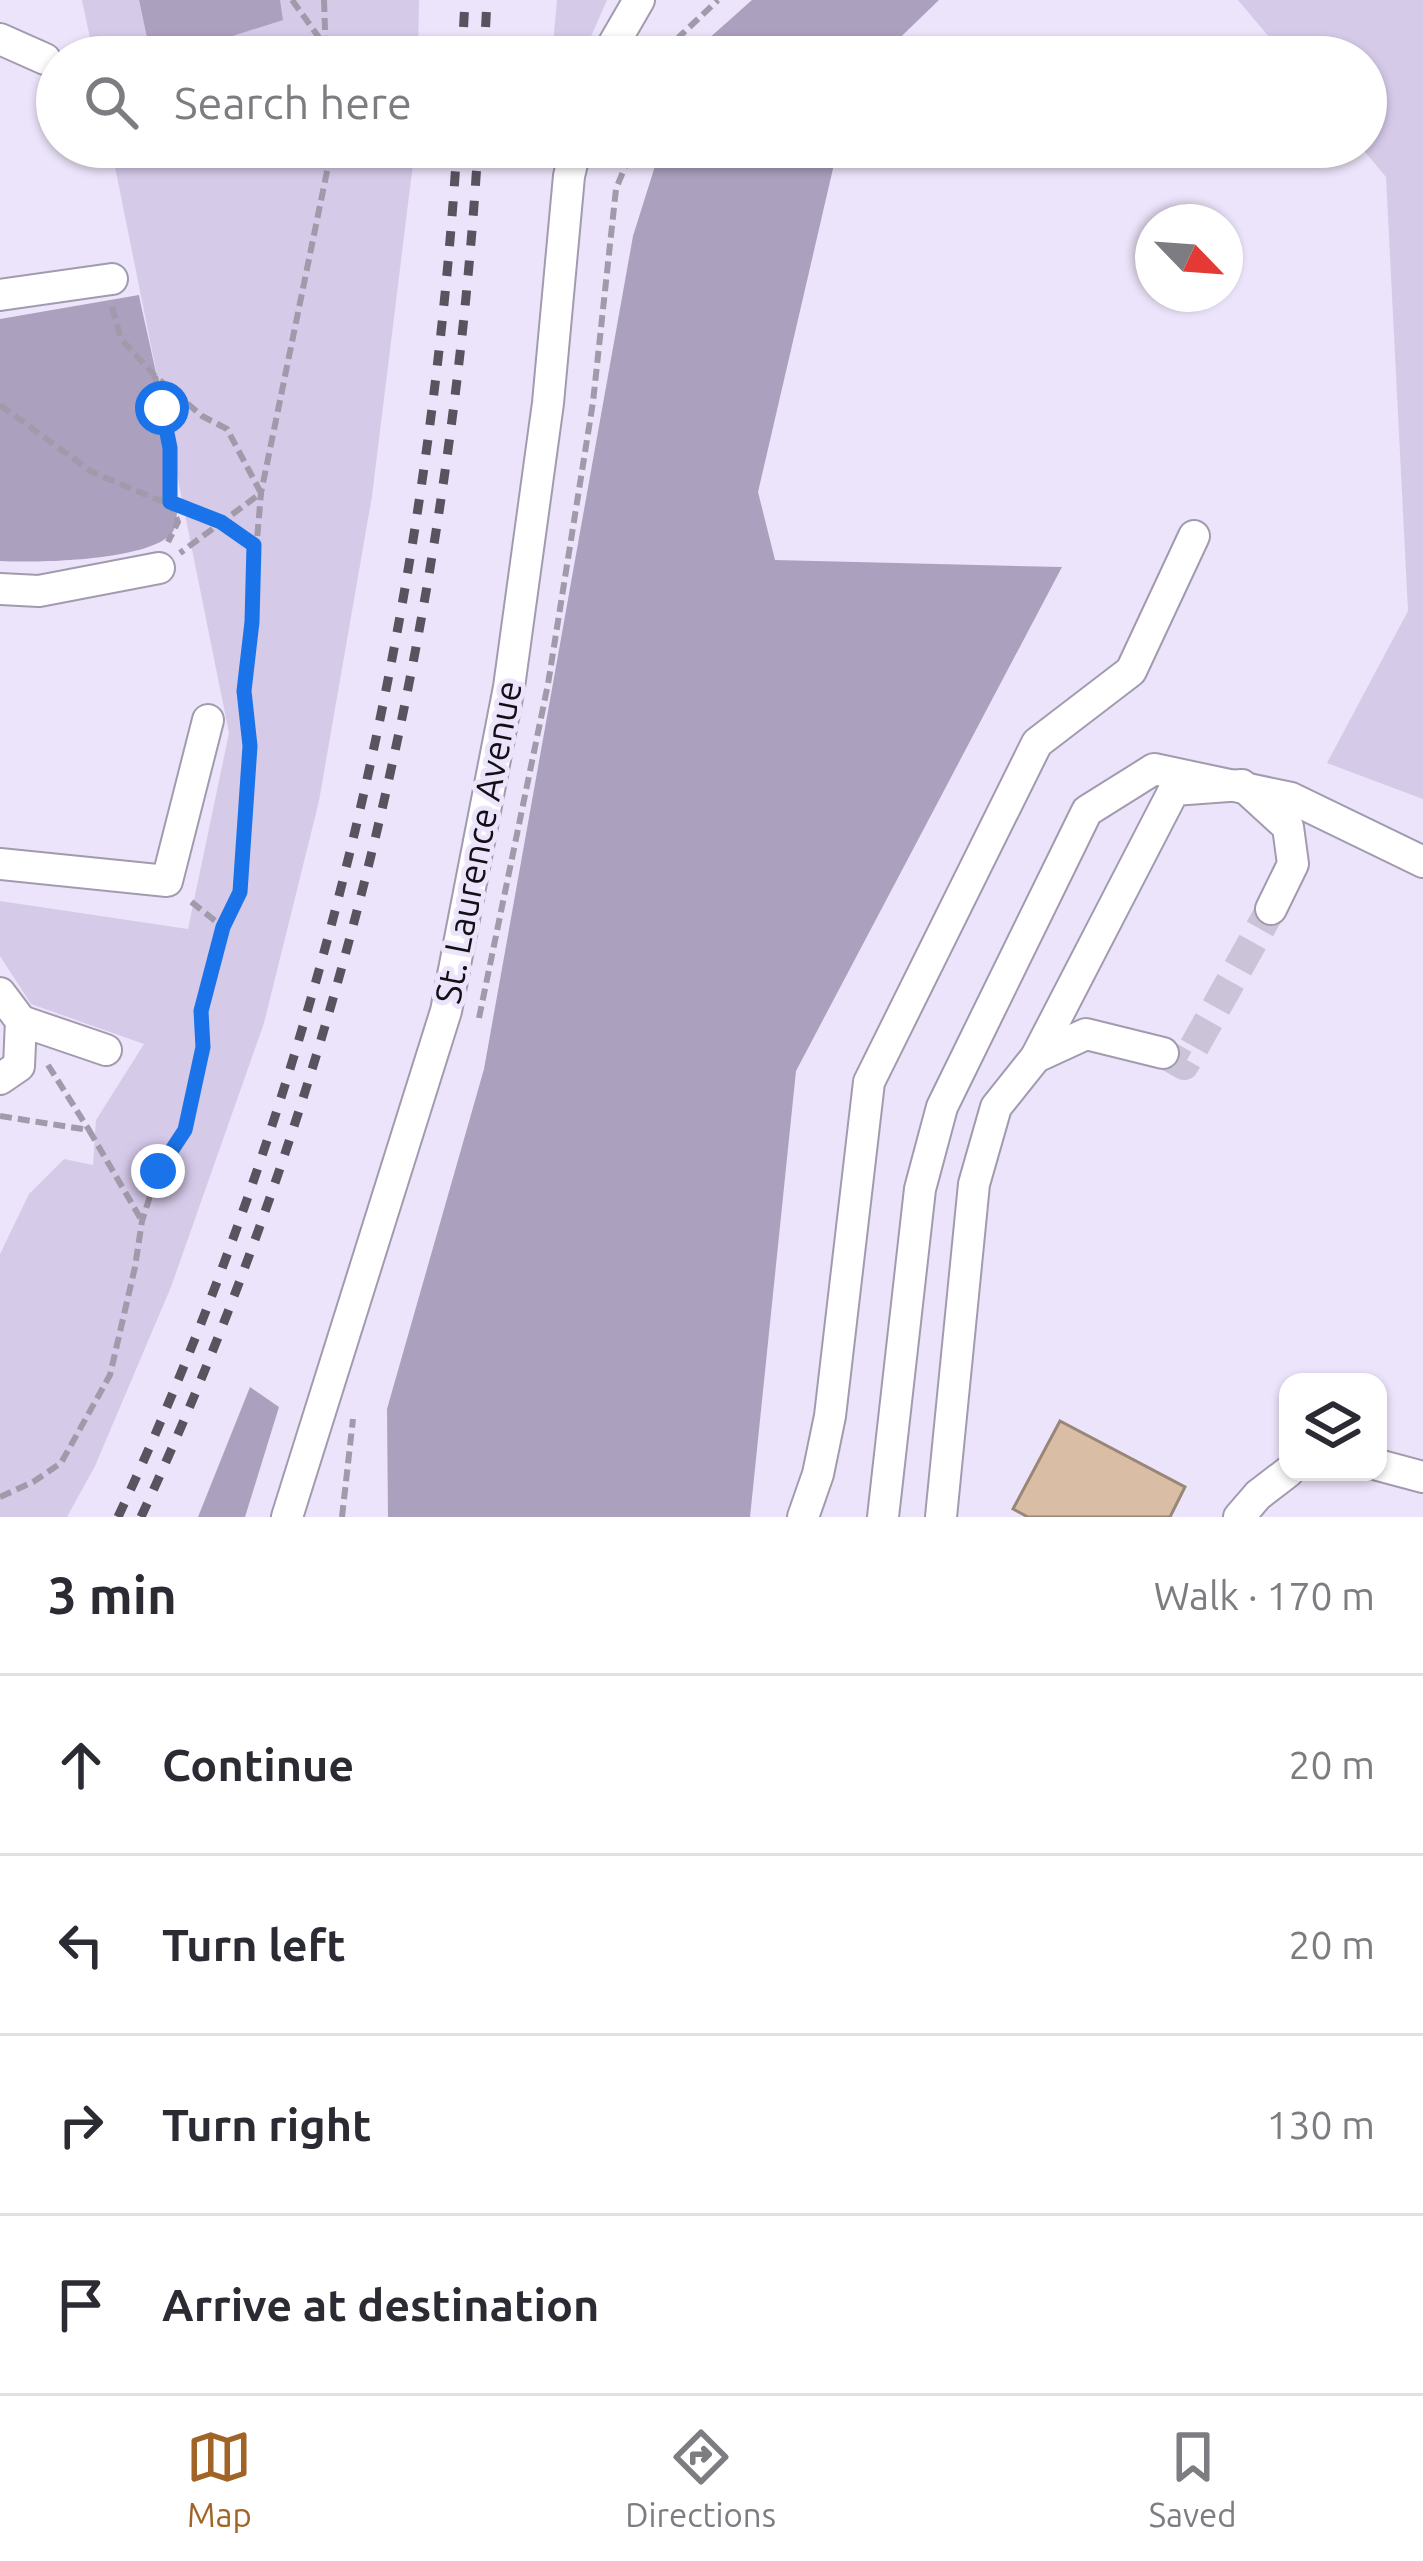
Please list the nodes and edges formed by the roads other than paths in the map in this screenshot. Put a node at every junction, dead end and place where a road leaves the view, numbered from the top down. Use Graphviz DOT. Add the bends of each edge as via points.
graph roads {
  1 [pos="639,0"];
  2 [pos="618,36"];
  3 [pos="0,39"];
  4 [pos="36,55"];
  5 [pos="571,168"];
  6 [pos="108,280"];
  7 [pos="0,296"];
  8 [pos="1194,536"];
  9 [pos="159,568"];
  10 [pos="0,589"];
  11 [pos="208,720"];
  12 [pos="1242,785"];
  13 [pos="1423,862"];
  14 [pos="0,865"];
  15 [pos="1271,909"];
  16 [pos="0,993"];
  17 [pos="20,1021"];
  18 [pos="106,1050"];
  19 [pos="1162,1053"];
  20 [pos="1036,1058"];
  21 [pos="0,1079"];
  22 [pos="1387,1467"];
  23 [pos="1423,1477"];
  24 [pos="1279,1479"];
  25 [pos="287,1517"];
  26 [pos="803,1517"];
  27 [pos="883,1517"];
  28 [pos="940,1517"];
  29 [pos="1239,1517"];
  1 -- 2 [label="street"];
  3 -- 4 [label="street"];
  5 -- 25 [label="street, St. Laurence Avenue" via="509,687 446,1011"];
  6 -- 7 [label="street"];
  8 -- 26 [label="street" via="1131,670 1037,743 869,1082 830,1416"];
  9 -- 10 [label="street" via="39,591"];
  11 -- 14 [label="street" via="167,881"];
  12 -- 13 [label="street" via="1291,798"];
  12 -- 15 [label="street" via="1288,827 1293,864"];
  12 -- 20 [label="street" via="1174,790"];
  12 -- 27 [label="street" via="1154,769 1088,811 942,1107 920,1189"];
  16 -- 17 [label="street"];
  17 -- 18 [label="street"];
  17 -- 21 [label="street" via="19,1066"];
  19 -- 20 [label="street" via="1086,1034"];
  20 -- 28 [label="street" via="996,1107 974,1184"];
  22 -- 23 [label="street"];
  24 -- 29 [label="street"];
}
